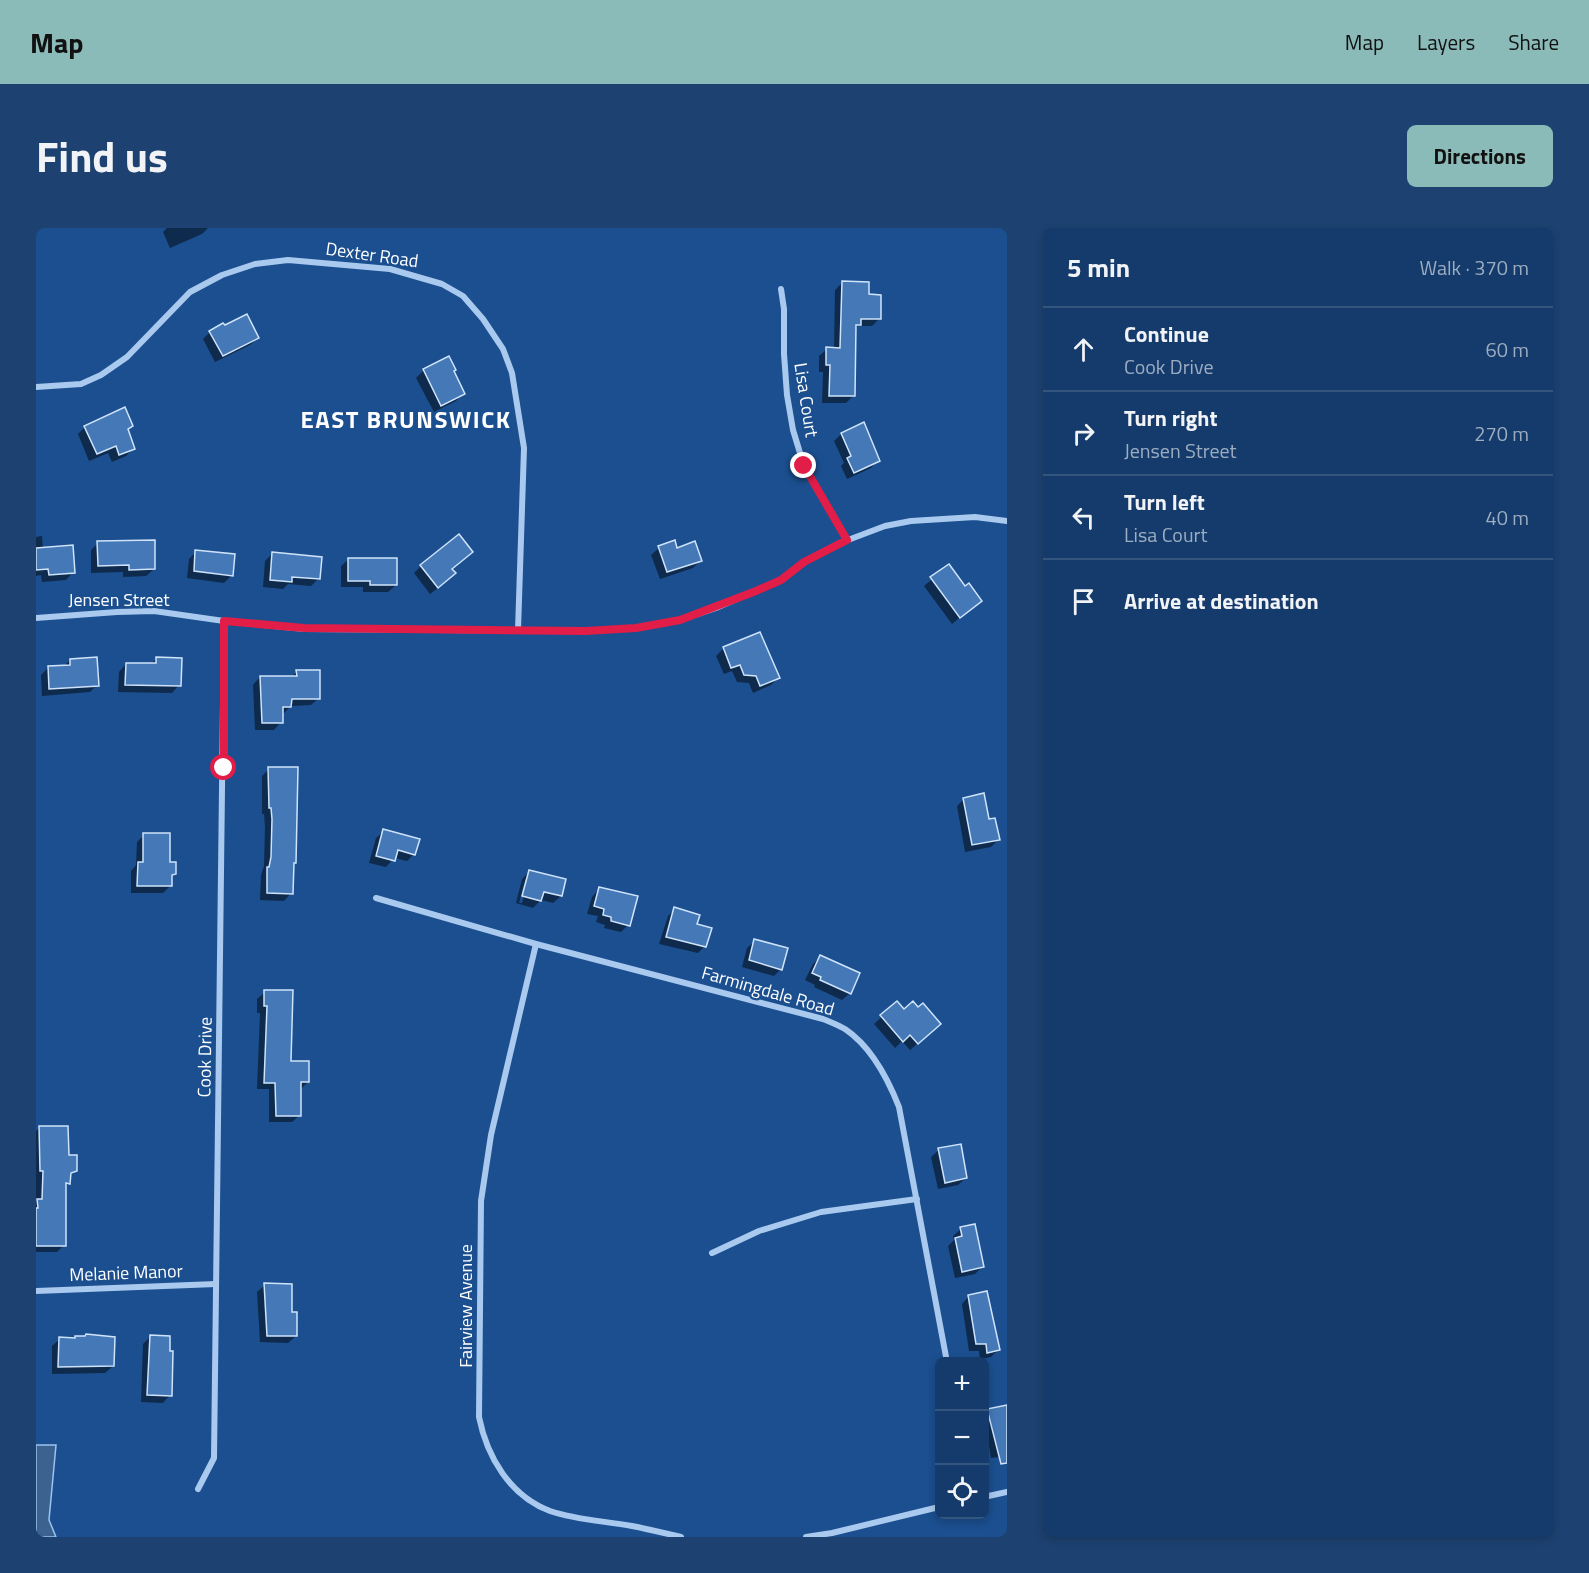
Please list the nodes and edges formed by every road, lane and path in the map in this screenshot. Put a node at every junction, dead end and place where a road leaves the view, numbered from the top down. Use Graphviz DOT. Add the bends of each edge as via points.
graph roads {
  1 [pos="781,289"];
  2 [pos="36,387"];
  3 [pos="1007,521"];
  4 [pos="847,540"];
  5 [pos="36,618"];
  6 [pos="224,621"];
  7 [pos="518,630"];
  8 [pos="376,898"];
  9 [pos="536,944"];
  10 [pos="917,1199"];
  11 [pos="712,1253"];
  12 [pos="216,1284"];
  13 [pos="36,1291"];
  14 [pos="946,1357"];
  15 [pos="198,1489"];
  16 [pos="1007,1492"];
  17 [pos="989,1496"];
  18 [pos="935,1508"];
  19 [pos="832,1535"];
  20 [pos="681,1537"];
  21 [pos="806,1537"];
  1 -- 4 [label="street, Lisa Court" via="786,385 793,430 804,466"];
  2 -- 7 [label="street, Dexter Road" via="81,384 101,375 127,357 190,292 222,274 255,264 288,260 390,269 442,284 463,296 483,319 503,349 512,373 524,448"];
  3 -- 4 [label="street, Jensen Street" via="975,517 911,521"];
  4 -- 7 [label="street, Jensen Street" via="804,562 781,580 680,620 636,628"];
  5 -- 6 [label="street, Jensen Street" via="154,611"];
  6 -- 7 [label="street, Jensen Street" via="304,628"];
  6 -- 12 [label="street, Cook Drive"];
  8 -- 9 [label="street, Farmingdale Road"];
  9 -- 10 [label="street, Farmingdale Road" via="823,1019 845,1029 874,1060 900,1107"];
  9 -- 20 [label="street, Fairview Avenue" via="491,1135 481,1201 482,1433 499,1470 534,1503 568,1516"];
  10 -- 11 [label="street" via="821,1212 759,1231"];
  10 -- 14 [label="street, Farmingdale Road"];
  12 -- 13 [label="street, Melanie Manor"];
  12 -- 15 [label="street, Cook Drive" via="214,1458"];
  16 -- 17 [label="street"];
  18 -- 19 [label="street"];
  19 -- 21 [label="street"];
}
